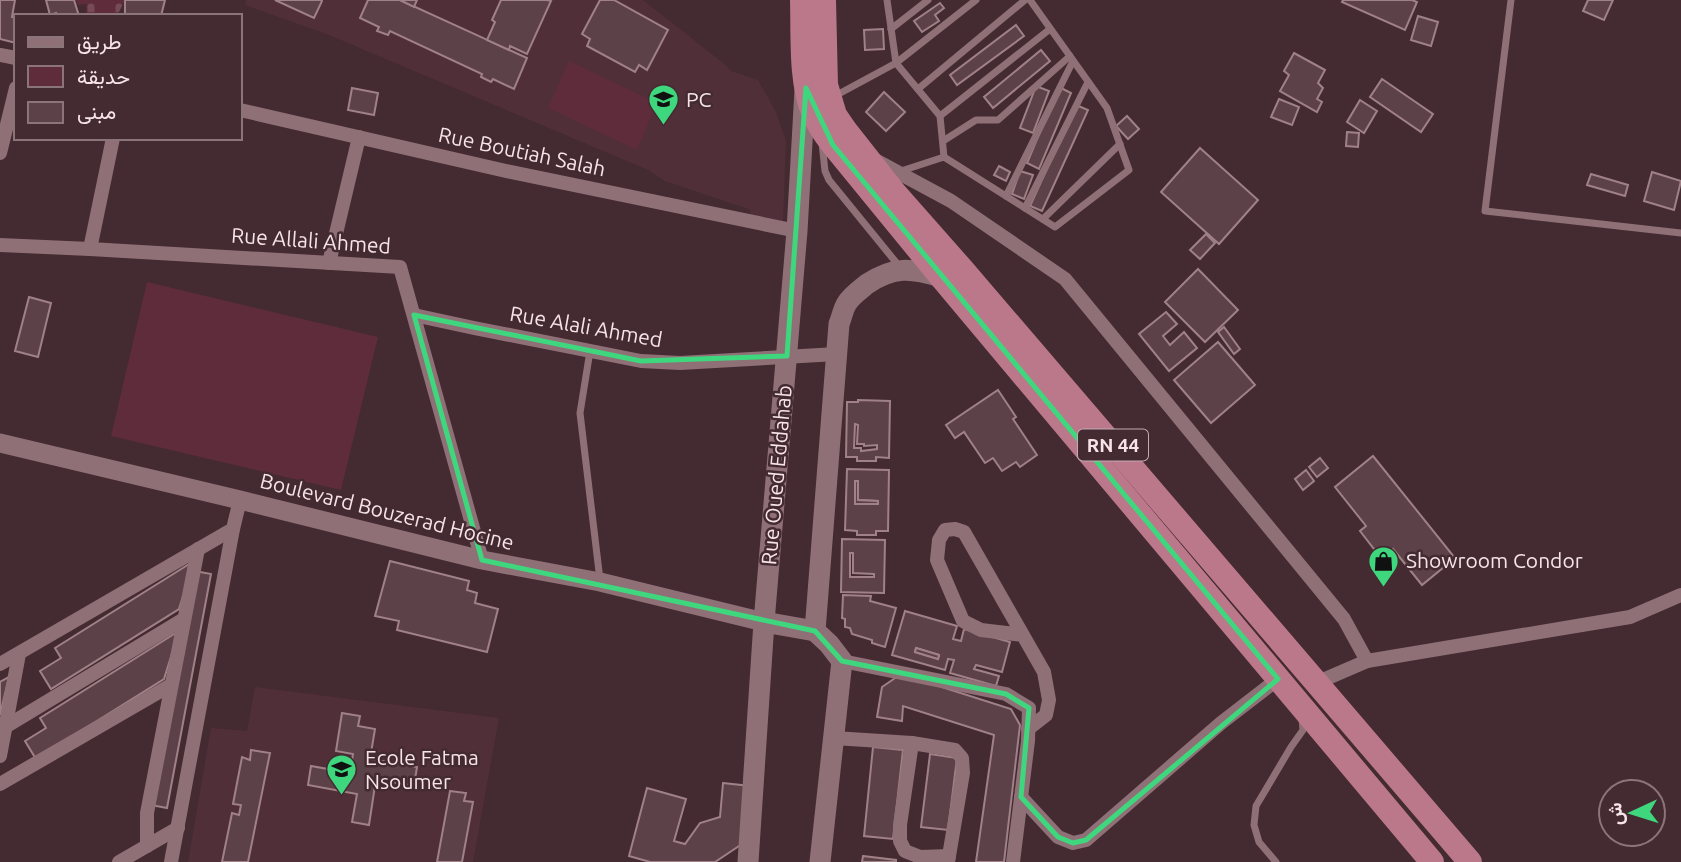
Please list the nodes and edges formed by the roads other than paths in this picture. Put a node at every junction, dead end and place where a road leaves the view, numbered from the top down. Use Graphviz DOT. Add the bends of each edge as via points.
graph roads {
  1 [pos="802,0"];
  2 [pos="824,0"];
  3 [pos="887,0"];
  4 [pos="928,0"];
  5 [pos="976,0"];
  6 [pos="1028,0"];
  7 [pos="1511,0"];
  8 [pos="891,29"];
  9 [pos="1050,29"];
  10 [pos="1071,58"];
  11 [pos="896,63"];
  12 [pos="1088,82"];
  13 [pos="806,88"];
  14 [pos="918,89"];
  15 [pos="14,96"];
  16 [pos="829,99"];
  17 [pos="242,110"];
  18 [pos="940,116"];
  19 [pos="821,128"];
  20 [pos="359,138"];
  21 [pos="113,140"];
  22 [pos="943,141"];
  23 [pos="1120,145"];
  24 [pos="0,153"];
  25 [pos="863,154"];
  26 [pos="944,157"];
  27 [pos="897,172"];
  28 [pos="1006,196"];
  29 [pos="1025,208"];
  30 [pos="1043,219"];
  31 [pos="797,231"];
  32 [pos="1681,233"];
  33 [pos="0,245"];
  34 [pos="90,249"];
  35 [pos="329,263"];
  36 [pos="903,270"];
  37 [pos="941,277"];
  38 [pos="414,315"];
  39 [pos="590,351"];
  40 [pos="837,354"];
  41 [pos="788,356"];
  42 [pos="0,443"];
  43 [pos="240,499"];
  44 [pos="233,529"];
  45 [pos="198,549"];
  46 [pos="482,560"];
  47 [pos="600,582"];
  48 [pos="1681,595"];
  49 [pos="184,619"];
  50 [pos="764,622"];
  51 [pos="816,631"];
  52 [pos="1023,635"];
  53 [pos="19,654"];
  54 [pos="1367,661"];
  55 [pos="842,662"];
  56 [pos="0,664"];
  57 [pos="1278,679"];
  58 [pos="1316,683"];
  59 [pos="171,685"];
  60 [pos="1302,708"];
  61 [pos="5,727"];
  62 [pos="1028,729"];
  63 [pos="834,738"];
  64 [pos="912,743"];
  65 [pos="0,756"];
  66 [pos="0,784"];
  67 [pos="1021,797"];
  68 [pos="177,828"];
  69 [pos="147,846"];
  70 [pos="949,859"];
  71 [pos="119,862"];
  72 [pos="171,862"];
  73 [pos="748,862"];
  74 [pos="820,862"];
  75 [pos="1013,862"];
  76 [pos="1276,862"];
  77 [pos="1432,862"];
  78 [pos="1470,862"];
  1 -- 13 [label="highway, RN 44"];
  2 -- 16 [label="highway, RN 44"];
  3 -- 8 [label="lane"];
  4 -- 8 [label="lane"];
  5 -- 11 [label="lane"];
  6 -- 9 [label="lane"];
  6 -- 14 [label="lane"];
  7 -- 32 [label="lane" via="1485,211"];
  8 -- 11 [label="lane"];
  9 -- 10 [label="lane"];
  9 -- 18 [label="lane"];
  10 -- 12 [label="lane"];
  10 -- 22 [label="lane" via="998,120 976,120"];
  10 -- 28 [label="lane"];
  11 -- 14 [label="lane"];
  11 -- 16 [label="lane"];
  12 -- 23 [label="lane" via="1107,108"];
  12 -- 29 [label="lane"];
  13 -- 19 [label="highway, RN 44"];
  13 -- 31 [label="main road, Rue Oued Eddahab"];
  14 -- 18 [label="lane"];
  15 -- 24 [label="street"];
  16 -- 25 [label="highway, RN 44"];
  17 -- 20 [label="street, Rue Boutiah Salah"];
  18 -- 22 [label="lane"];
  19 -- 36 [label="lane" via="827,176"];
  19 -- 37 [label="highway, RN 44"];
  20 -- 31 [label="street, Rue Boutiah Salah"];
  20 -- 35 [label="street"];
  21 -- 34 [label="street"];
  22 -- 26 [label="lane"];
  23 -- 30 [label="lane"];
  23 -- 30 [label="lane" via="1129,170 1055,227"];
  25 -- 27 [label="street"];
  25 -- 58 [label="highway, RN 44"];
  26 -- 27 [label="lane"];
  26 -- 28 [label="lane"];
  27 -- 54 [label="street" via="951,201 1065,279 1344,619"];
  28 -- 29 [label="lane"];
  29 -- 30 [label="lane"];
  31 -- 41 [label="main road, Rue Oued Eddahab"];
  33 -- 34 [label="street, Rue Allali Ahmed"];
  34 -- 35 [label="street, Rue Allali Ahmed"];
  35 -- 38 [label="street, Rue Allali Ahmed" via="400,267"];
  36 -- 37 [label="main road"];
  36 -- 40 [label="main road" via="881,275 847,302 839,324"];
  37 -- 57 [label="highway, RN 44"];
  38 -- 39 [label="street, Rue Alali Ahmed"];
  38 -- 46 [label="street, Rue Allali Ahmed"];
  39 -- 41 [label="street, Rue Alali Ahmed" via="680,363"];
  39 -- 47 [label="lane" via="580,413"];
  40 -- 41 [label="street, Rue Alali Ahmed"];
  40 -- 51 [label="main road"];
  41 -- 50 [label="main road, Rue Oued Eddahab"];
  42 -- 43 [label="street, Boulevard Bouzerad Hocine"];
  43 -- 44 [label="street"];
  43 -- 46 [label="street, Boulevard Bouzerad Hocine"];
  44 -- 45 [label="street"];
  44 -- 68 [label="street"];
  45 -- 49 [label="street"];
  45 -- 53 [label="street"];
  46 -- 47 [label="street, Boulevard Bouzerad Hocine"];
  47 -- 50 [label="street, Boulevard Bouzerad Hocine"];
  48 -- 54 [label="street" via="1630,617"];
  49 -- 59 [label="street"];
  49 -- 61 [label="street"];
  50 -- 51 [label="main road"];
  50 -- 73 [label="main road, Rue Oued Eddahab"];
  51 -- 55 [label="main road"];
  52 -- 52 [label="street" via="964,532 945,530 937,561 963,621 981,630"];
  52 -- 62 [label="street" via="1044,672 1049,700 1046,715"];
  53 -- 56 [label="street"];
  53 -- 61 [label="street"];
  54 -- 58 [label="street"];
  55 -- 62 [label="street" via="1006,694 1029,708"];
  55 -- 63 [label="main road"];
  57 -- 60 [label="highway, RN 44"];
  57 -- 67 [label="street" via="1086,839 1073,843 1058,837"];
  58 -- 78 [label="highway, RN 44"];
  59 -- 66 [label="street"];
  59 -- 69 [label="street" via="147,813"];
  60 -- 76 [label="lane" via="1303,730 1256,806 1254,825 1259,842"];
  60 -- 77 [label="highway, RN 44"];
  61 -- 65 [label="street"];
  62 -- 67 [label="street"];
  63 -- 64 [label="street"];
  63 -- 74 [label="main road"];
  64 -- 70 [label="street" via="900,841 905,851 920,857"];
  64 -- 70 [label="street" via="955,750 962,758"];
  67 -- 75 [label="street"];
  68 -- 69 [label="street"];
  68 -- 72 [label="street"];
  69 -- 71 [label="street"];
}
